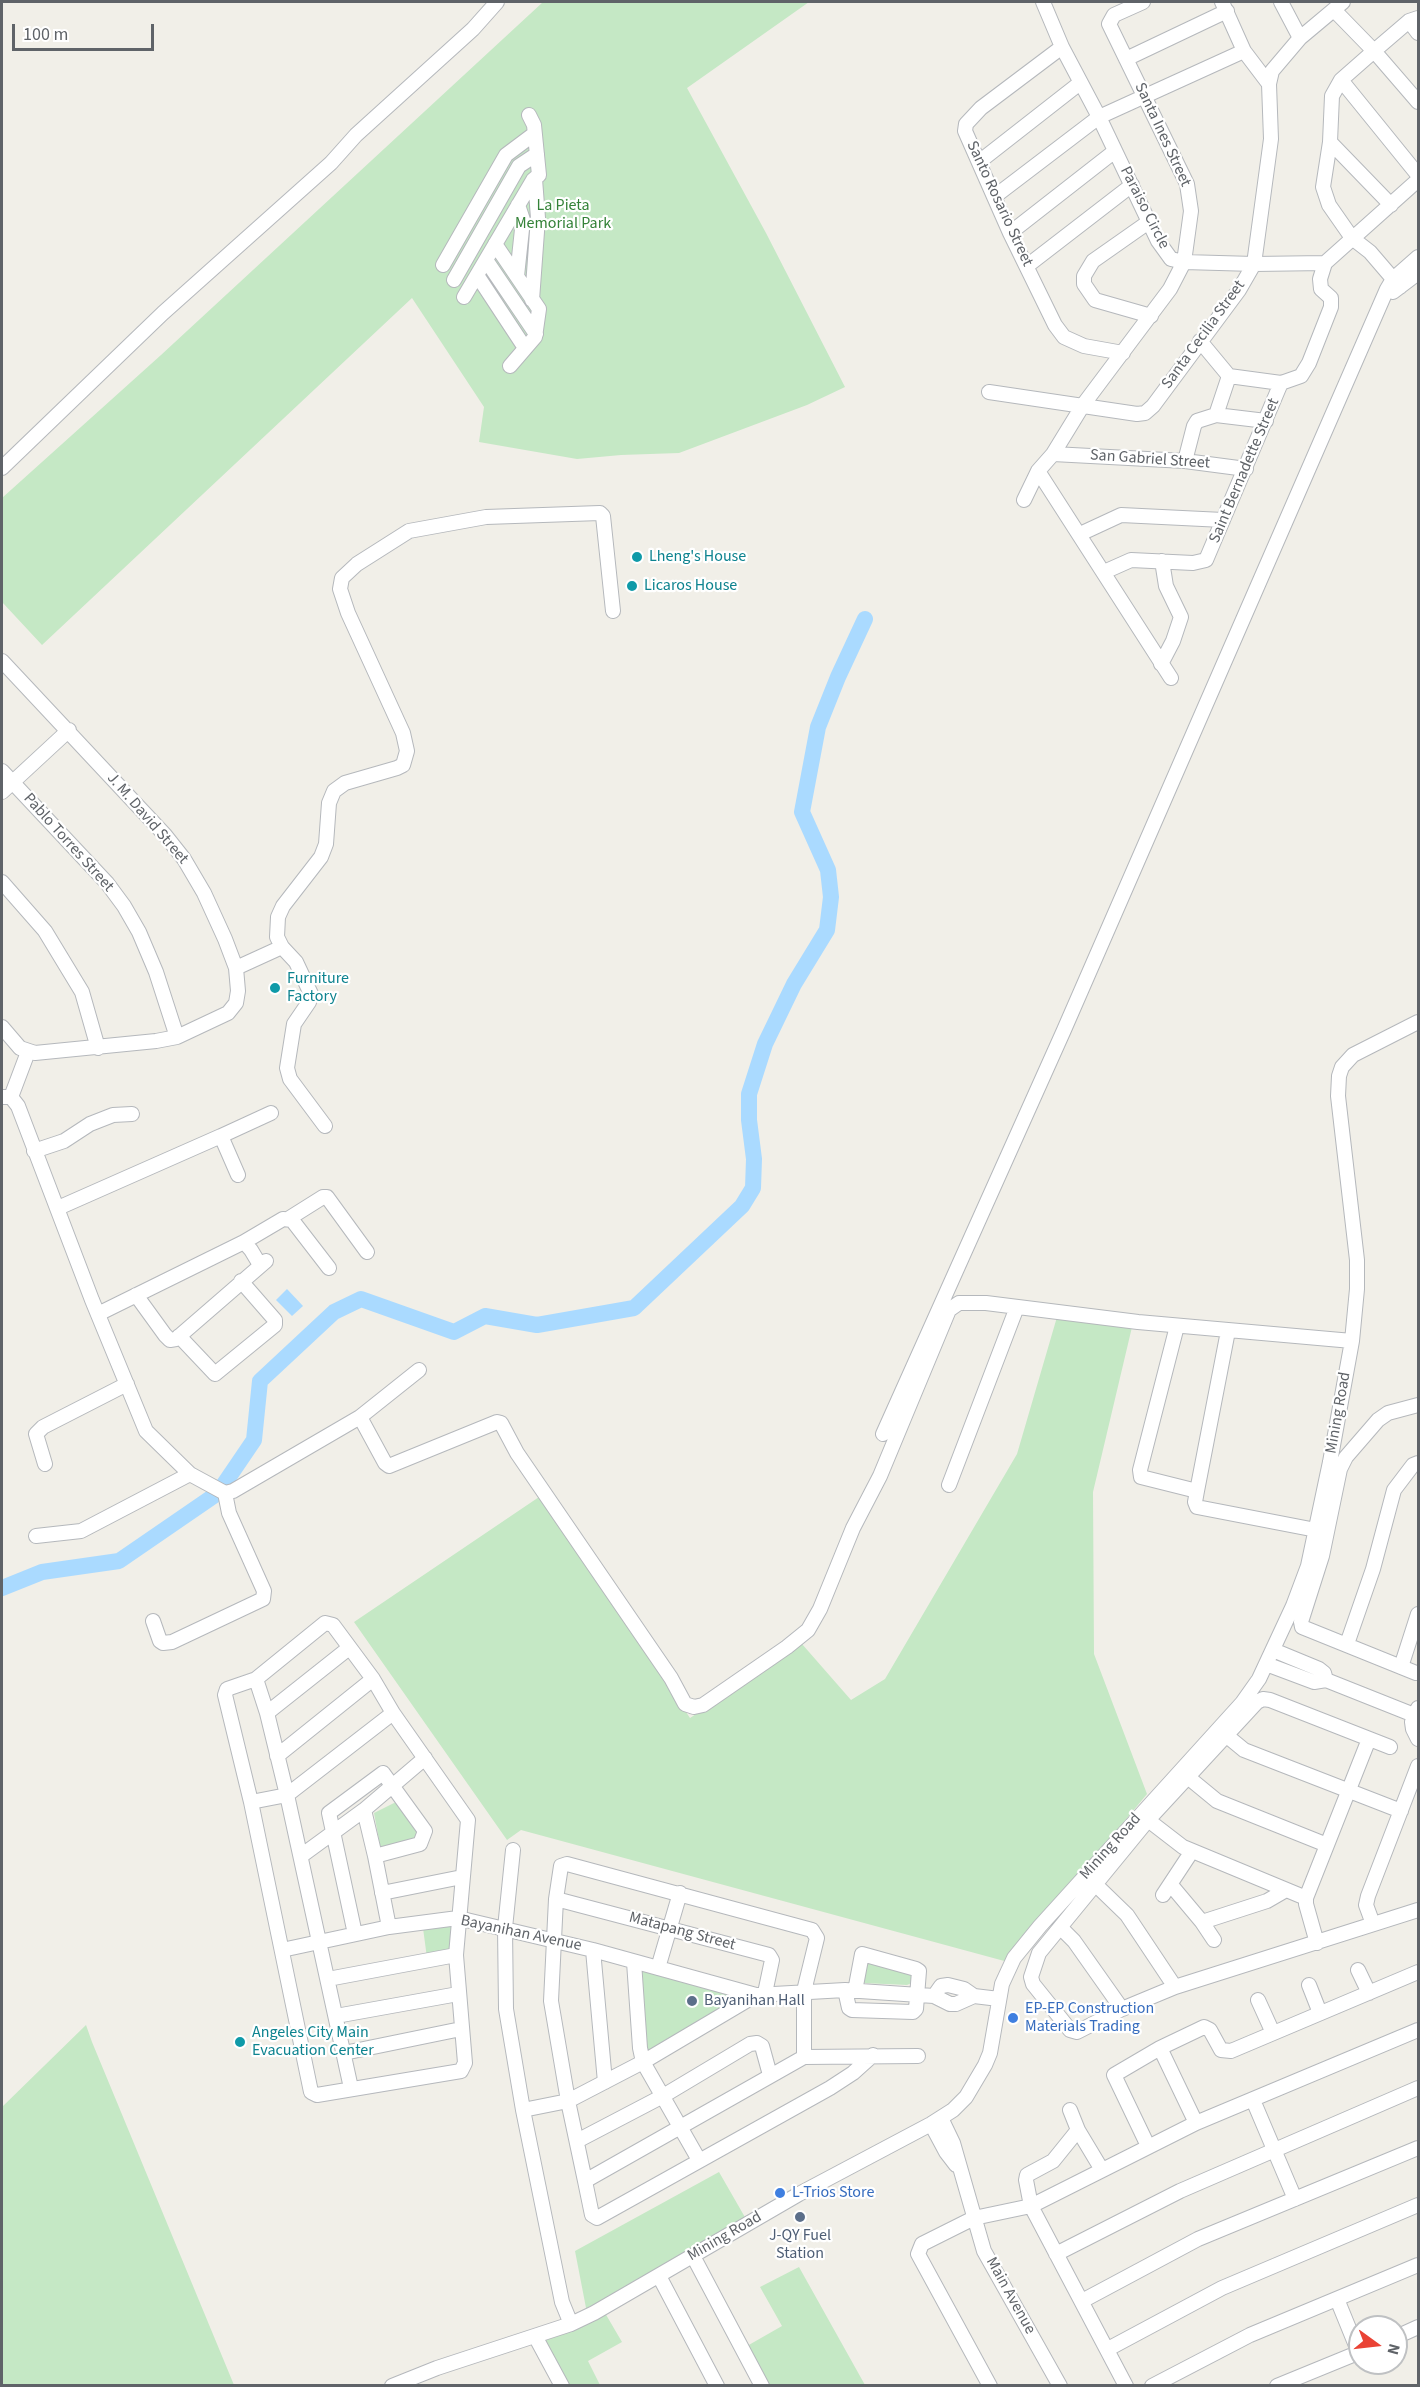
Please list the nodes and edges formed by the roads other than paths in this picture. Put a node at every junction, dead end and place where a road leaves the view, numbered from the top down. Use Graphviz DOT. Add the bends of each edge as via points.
graph roads {
  1 [pos="497,2"];
  2 [pos="1143,2"];
  3 [pos="1281,2"];
  4 [pos="1048,4"];
  5 [pos="1224,6"];
  6 [pos="1339,6"];
  7 [pos="1414,20"];
  8 [pos="1419,33"];
  9 [pos="1300,38"];
  10 [pos="1062,46"];
  11 [pos="1244,51"];
  12 [pos="1374,51"];
  13 [pos="1126,59"];
  14 [pos="1341,80"];
  15 [pos="1080,83"];
  16 [pos="1269,84"];
  17 [pos="1145,97"];
  18 [pos="1419,102"];
  19 [pos="529,115"];
  20 [pos="1100,117"];
  21 [pos="534,134"];
  22 [pos="1330,142"];
  23 [pos="1115,151"];
  24 [pos="537,154"];
  25 [pos="979,162"];
  26 [pos="1419,178"];
  27 [pos="535,179"];
  28 [pos="1132,185"];
  29 [pos="994,197"];
  30 [pos="518,205"];
  31 [pos="1391,205"];
  32 [pos="1150,220"];
  33 [pos="504,230"];
  34 [pos="1010,233"];
  35 [pos="1352,238"];
  36 [pos="495,244"];
  37 [pos="503,257"];
  38 [pos="1419,257"];
  39 [pos="486,260"];
  40 [pos="1184,262"];
  41 [pos="1326,263"];
  42 [pos="1254,264"];
  43 [pos="443,265"];
  44 [pos="1027,266"];
  45 [pos="1419,273"];
  46 [pos="477,275"];
  47 [pos="517,276"];
  48 [pos="453,280"];
  49 [pos="1396,283"];
  50 [pos="464,297"];
  51 [pos="532,300"];
  52 [pos="1151,316"];
  53 [pos="536,334"];
  54 [pos="1200,341"];
  55 [pos="525,348"];
  56 [pos="1123,353"];
  57 [pos="510,366"];
  58 [pos="1229,376"];
  59 [pos="1281,383"];
  60 [pos="989,392"];
  61 [pos="1083,405"];
  62 [pos="1216,415"];
  63 [pos="1266,421"];
  64 [pos="1053,454"];
  65 [pos="1185,461"];
  66 [pos="2,468"];
  67 [pos="1246,469"];
  68 [pos="1038,471"];
  69 [pos="1024,500"];
  70 [pos="1223,520"];
  71 [pos="1080,534"];
  72 [pos="1162,561"];
  73 [pos="1104,572"];
  74 [pos="613,611"];
  75 [pos="2,661"];
  76 [pos="1161,664"];
  77 [pos="1171,678"];
  78 [pos="69,730"];
  79 [pos="2,771"];
  80 [pos="7,787"];
  81 [pos="2,882"];
  82 [pos="282,947"];
  83 [pos="236,968"];
  84 [pos="1419,1022"];
  85 [pos="2,1027"];
  86 [pos="177,1037"];
  87 [pos="98,1048"];
  88 [pos="28,1052"];
  89 [pos="6,1097"];
  90 [pos="272,1113"];
  91 [pos="132,1114"];
  92 [pos="325,1126"];
  93 [pos="221,1136"];
  94 [pos="34,1151"];
  95 [pos="238,1175"];
  96 [pos="58,1208"];
  97 [pos="288,1219"];
  98 [pos="243,1242"];
  99 [pos="367,1252"];
  100 [pos="329,1268"];
  101 [pos="241,1281"];
  102 [pos="947,1293"];
  103 [pos="136,1295"];
  104 [pos="959,1303"];
  105 [pos="1017,1307"];
  106 [pos="98,1314"];
  107 [pos="1177,1326"];
  108 [pos="1228,1331"];
  109 [pos="178,1336"];
  110 [pos="1352,1341"];
  111 [pos="419,1370"];
  112 [pos="127,1384"];
  113 [pos="1419,1405"];
  114 [pos="360,1417"];
  115 [pos="883,1434"];
  116 [pos="1419,1463"];
  117 [pos="45,1464"];
  118 [pos="190,1474"];
  119 [pos="949,1485"];
  120 [pos="221,1490"];
  121 [pos="1197,1491"];
  122 [pos="1316,1530"];
  123 [pos="36,1536"];
  124 [pos="1418,1615"];
  125 [pos="153,1621"];
  126 [pos="1347,1644"];
  127 [pos="349,1648"];
  128 [pos="1273,1650"];
  129 [pos="1295,1659"];
  130 [pos="1266,1665"];
  131 [pos="1401,1667"];
  132 [pos="1416,1673"];
  133 [pos="1290,1674"];
  134 [pos="256,1679"];
  135 [pos="373,1679"];
  136 [pos="1326,1680"];
  137 [pos="1416,1711"];
  138 [pos="267,1713"];
  139 [pos="393,1713"];
  140 [pos="1227,1736"];
  141 [pos="1369,1739"];
  142 [pos="1419,1739"];
  143 [pos="1390,1747"];
  144 [pos="277,1756"];
  145 [pos="425,1758"];
  146 [pos="1419,1766"];
  147 [pos="1189,1778"];
  148 [pos="394,1785"];
  149 [pos="1348,1791"];
  150 [pos="287,1795"];
  151 [pos="251,1803"];
  152 [pos="364,1810"];
  153 [pos="1401,1812"];
  154 [pos="1148,1820"];
  155 [pos="334,1832"];
  156 [pos="1327,1845"];
  157 [pos="513,1850"];
  158 [pos="1192,1851"];
  159 [pos="301,1856"];
  160 [pos="375,1856"];
  161 [pos="462,1877"];
  162 [pos="1096,1885"];
  163 [pos="1286,1890"];
  164 [pos="382,1893"];
  165 [pos="680,1893"];
  166 [pos="1306,1898"];
  167 [pos="556,1899"];
  168 [pos="1419,1911"];
  169 [pos="458,1918"];
  170 [pos="1202,1922"];
  171 [pos="1373,1924"];
  172 [pos="389,1927"];
  173 [pos="505,1928"];
  174 [pos="670,1928"];
  175 [pos="1061,1928"];
  176 [pos="355,1934"];
  177 [pos="553,1940"];
  178 [pos="865,1940"];
  179 [pos="1214,1940"];
  180 [pos="321,1942"];
  181 [pos="1317,1943"];
  182 [pos="282,1950"];
  183 [pos="593,1950"];
  184 [pos="862,1954"];
  185 [pos="456,1955"];
  186 [pos="634,1962"];
  187 [pos="658,1968"];
  188 [pos="1358,1970"];
  189 [pos="1419,1972"];
  190 [pos="328,1979"];
  191 [pos="1309,1986"];
  192 [pos="1175,1987"];
  193 [pos="804,1991"];
  194 [pos="850,1991"];
  195 [pos="1369,1993"];
  196 [pos="458,1994"];
  197 [pos="760,1994"];
  198 [pos="917,1995"];
  199 [pos="999,1999"];
  200 [pos="1258,2000"];
  201 [pos="1122,2008"];
  202 [pos="1320,2013"];
  203 [pos="336,2016"];
  204 [pos="461,2029"];
  205 [pos="1419,2030"];
  206 [pos="1273,2033"];
  207 [pos="1160,2048"];
  208 [pos="344,2053"];
  209 [pos="873,2055"];
  210 [pos="918,2056"];
  211 [pos="804,2057"];
  212 [pos="643,2061"];
  213 [pos="770,2075"];
  214 [pos="605,2082"];
  215 [pos="351,2088"];
  216 [pos="1419,2088"];
  217 [pos="663,2096"];
  218 [pos="1253,2100"];
  219 [pos="568,2101"];
  220 [pos="1070,2109"];
  221 [pos="523,2110"];
  222 [pos="936,2121"];
  223 [pos="1197,2123"];
  224 [pos="680,2128"];
  225 [pos="1078,2130"];
  226 [pos="577,2141"];
  227 [pos="1148,2146"];
  228 [pos="1419,2148"];
  229 [pos="1274,2151"];
  230 [pos="699,2160"];
  231 [pos="1102,2170"];
  232 [pos="585,2181"];
  233 [pos="1295,2199"];
  234 [pos="1419,2205"];
  235 [pos="1031,2206"];
  236 [pos="974,2218"];
  237 [pos="1056,2254"];
  238 [pos="693,2256"];
  239 [pos="1419,2265"];
  240 [pos="659,2276"];
  241 [pos="1337,2299"];
  242 [pos="1082,2301"];
  243 [pos="571,2324"];
  244 [pos="1348,2325"];
  245 [pos="535,2336"];
  246 [pos="1108,2349"];
  247 [pos="1348,2358"];
  248 [pos="392,2385"];
  249 [pos="562,2385"];
  250 [pos="717,2385"];
  251 [pos="762,2385"];
  252 [pos="990,2385"];
  253 [pos="1060,2385"];
  254 [pos="1126,2385"];
  255 [pos="1152,2385"];
  256 [pos="1277,2385"];
  1 -- 66 [label="street" via="331,163 163,313"];
  2 -- 13 [label="street, Santa Ines Street" via="1114,15 1109,24"];
  3 -- 9 [label="street"];
  4 -- 10 [label="street, Paraiso Circle"];
  5 -- 11 [label="street"];
  5 -- 13 [label="street"];
  6 -- 9 [label="street"];
  6 -- 12 [label="street"];
  7 -- 8 [label="street"];
  7 -- 12 [label="street"];
  9 -- 16 [label="street" via="1272,71"];
  10 -- 15 [label="street, Paraiso Circle"];
  10 -- 25 [label="street, Santo Rosario Street" via="966,124 965,131"];
  11 -- 16 [label="street"];
  11 -- 17 [label="street"];
  12 -- 14 [label="street"];
  12 -- 18 [label="street"];
  13 -- 17 [label="street, Santa Ines Street"];
  14 -- 22 [label="street" via="1332,96"];
  14 -- 26 [label="street"];
  15 -- 20 [label="street, Paraiso Circle"];
  15 -- 25 [label="street"];
  16 -- 42 [label="street, Santa Cecilia Street" via="1271,139"];
  17 -- 20 [label="street"];
  17 -- 40 [label="street, Santa Ines Street" via="1190,195"];
  19 -- 21 [label="street"];
  20 -- 23 [label="street, Paraiso Circle"];
  20 -- 29 [label="street"];
  21 -- 24 [label="street"];
  21 -- 43 [label="street" via="506,155"];
  22 -- 31 [label="street"];
  22 -- 35 [label="street" via="1325,197"];
  23 -- 28 [label="street, Paraiso Circle"];
  23 -- 34 [label="street"];
  24 -- 27 [label="street" via="540,175"];
  24 -- 48 [label="street" via="519,166"];
  25 -- 29 [label="street, Santo Rosario Street"];
  26 -- 31 [label="street"];
  27 -- 30 [label="street"];
  27 -- 51 [label="street" via="538,218"];
  28 -- 32 [label="street, Paraiso Circle"];
  28 -- 44 [label="street"];
  29 -- 34 [label="street, Santo Rosario Street"];
  30 -- 33 [label="street"];
  30 -- 47 [label="street" via="523,220"];
  31 -- 35 [label="street"];
  32 -- 40 [label="street, Paraiso Circle" via="1171,259"];
  32 -- 52 [label="street" via="1093,261 1084,284 1095,300"];
  33 -- 36 [label="street"];
  33 -- 37 [label="street"];
  34 -- 44 [label="street, Santo Rosario Street"];
  35 -- 41 [label="street"];
  35 -- 49 [label="street" via="1370,252"];
  36 -- 37 [label="street"];
  36 -- 39 [label="street"];
  37 -- 47 [label="street"];
  38 -- 49 [label="street"];
  39 -- 46 [label="street"];
  39 -- 53 [label="street"];
  40 -- 42 [label="street, Paraiso Circle"];
  40 -- 52 [label="street, Santa Ines Street"];
  41 -- 42 [label="street, Paraiso Circle"];
  41 -- 59 [label="street" via="1320,279 1321,289 1331,298 1329,313 1301,376"];
  42 -- 54 [label="street, Santa Cecilia Street"];
  44 -- 56 [label="street, Santo Rosario Street" via="1064,337 1084,346"];
  45 -- 49 [label="street"];
  46 -- 50 [label="street"];
  46 -- 55 [label="street"];
  47 -- 51 [label="street"];
  49 -- 102 [label="street" via="1382,301"];
  51 -- 53 [label="street" via="539,309"];
  52 -- 56 [label="street, Santa Ines Street"];
  53 -- 55 [label="street"];
  54 -- 58 [label="street"];
  54 -- 61 [label="street, Santa Cecilia Street" via="1145,413"];
  55 -- 57 [label="street"];
  56 -- 61 [label="street, Santa Ines Street"];
  58 -- 59 [label="street"];
  58 -- 62 [label="street"];
  59 -- 63 [label="street, Saint Bernadette Street"];
  60 -- 61 [label="street"];
  61 -- 64 [label="street, Santa Ines Street"];
  62 -- 63 [label="street"];
  62 -- 65 [label="street" via="1197,421"];
  63 -- 67 [label="street, Saint Bernadette Street"];
  64 -- 65 [label="street, San Gabriel Street"];
  64 -- 68 [label="street, Santa Ines Street"];
  65 -- 67 [label="street, San Gabriel Street"];
  67 -- 70 [label="street, Saint Bernadette Street"];
  68 -- 69 [label="street, Santa Ines Street"];
  68 -- 71 [label="street"];
  70 -- 71 [label="street" via="1121,515"];
  70 -- 72 [label="street, Saint Bernadette Street" via="1204,562"];
  71 -- 73 [label="street"];
  72 -- 73 [label="street, Saint Bernadette Street" via="1131,560"];
  72 -- 76 [label="street" via="1166,586 1181,617"];
  73 -- 76 [label="street"];
  74 -- 82 [label="street" via="600,513 486,517 408,531 342,578 342,596 403,733 406,759 397,768 345,783 334,791 321,857 278,917 276,928"];
  75 -- 78 [label="street, J. M. David Street"];
  76 -- 77 [label="street"];
  78 -- 80 [label="street"];
  78 -- 83 [label="street, J. M. David Street" via="184,859 204,893"];
  79 -- 80 [label="street, Pablo Torres Street"];
  80 -- 86 [label="street, Pablo Torres Street" via="107,883 124,906 156,972"];
  81 -- 87 [label="street" via="45,931 82,992"];
  82 -- 83 [label="street"];
  82 -- 92 [label="street" via="296,962 311,994 294,1024 286,1068"];
  83 -- 86 [label="street, J. M. David Street" via="236,1003 228,1013"];
  84 -- 110 [label="street, Mining Road" via="1353,1055 1339,1076 1342,1141 1357,1260"];
  85 -- 88 [label="street" via="10,1039"];
  86 -- 87 [label="street, J. M. David Street"];
  87 -- 88 [label="street, J. M. David Street"];
  88 -- 89 [label="street"];
  89 -- 94 [label="street" via="18,1106"];
  90 -- 93 [label="street"];
  91 -- 94 [label="street" via="113,1115"];
  93 -- 95 [label="street"];
  93 -- 96 [label="street"];
  94 -- 96 [label="street"];
  96 -- 106 [label="street"];
  97 -- 98 [label="street"];
  97 -- 99 [label="street" via="327,1197"];
  97 -- 100 [label="street" via="295,1222"];
  98 -- 101 [label="street" via="263,1263"];
  98 -- 103 [label="street"];
  101 -- 109 [label="street"];
  101 -- 109 [label="street" via="275,1320 267,1332 215,1374"];
  102 -- 104 [label="street"];
  102 -- 115 [label="street"];
  103 -- 106 [label="street"];
  103 -- 109 [label="street" via="170,1340"];
  104 -- 105 [label="street"];
  104 -- 114 [label="street" via="949,1310 880,1476 808,1630 703,1705 694,1707 685,1704 501,1423 389,1466"];
  105 -- 107 [label="street"];
  105 -- 119 [label="street"];
  106 -- 112 [label="street"];
  107 -- 108 [label="street"];
  107 -- 121 [label="street" via="1140,1470 1141,1477"];
  108 -- 110 [label="street"];
  108 -- 121 [label="street"];
  110 -- 122 [label="street, Mining Road"];
  111 -- 114 [label="street"];
  112 -- 117 [label="street" via="43,1427 36,1434"];
  112 -- 118 [label="street" via="146,1431"];
  113 -- 126 [label="street" via="1388,1413 1378,1420 1340,1468 1322,1556 1301,1622 1302,1627"];
  114 -- 120 [label="street" via="286,1461"];
  116 -- 126 [label="street" via="1413,1465 1394,1490"];
  118 -- 120 [label="street"];
  118 -- 123 [label="street" via="81,1531"];
  120 -- 125 [label="street" via="264,1591 263,1599 172,1642 160,1641"];
  121 -- 122 [label="street" via="1197,1507 1203,1509"];
  122 -- 128 [label="street, Mining Road" via="1308,1566"];
  124 -- 131 [label="street"];
  126 -- 131 [label="street"];
  127 -- 134 [label="street" via="333,1625 325,1623"];
  127 -- 135 [label="street"];
  127 -- 138 [label="street"];
  128 -- 129 [label="street"];
  128 -- 130 [label="street, Mining Road"];
  129 -- 133 [label="street"];
  129 -- 136 [label="street" via="1319,1669"];
  130 -- 133 [label="street"];
  130 -- 199 [label="street, Mining Road" via="1242,1703 1023,1947 1008,1969"];
  131 -- 132 [label="street"];
  133 -- 136 [label="street" via="1314,1682"];
  134 -- 138 [label="street"];
  134 -- 151 [label="street" via="227,1689 225,1695"];
  135 -- 139 [label="street"];
  135 -- 144 [label="street"];
  136 -- 137 [label="street"];
  137 -- 142 [label="street" via="1413,1729"];
  138 -- 144 [label="street"];
  139 -- 145 [label="street"];
  139 -- 150 [label="street"];
  140 -- 141 [label="street" via="1263,1699"];
  140 -- 147 [label="street"];
  140 -- 149 [label="street" via="1244,1750"];
  141 -- 143 [label="street"];
  141 -- 149 [label="street"];
  144 -- 150 [label="street"];
  145 -- 148 [label="street"];
  145 -- 161 [label="street" via="468,1820"];
  146 -- 153 [label="street"];
  147 -- 154 [label="street"];
  147 -- 156 [label="street" via="1217,1801"];
  148 -- 152 [label="street"];
  148 -- 155 [label="street" via="381,1773 331,1810"];
  148 -- 160 [label="street" via="425,1831 424,1838 420,1844"];
  149 -- 153 [label="street"];
  149 -- 156 [label="street"];
  150 -- 151 [label="street"];
  150 -- 159 [label="street"];
  151 -- 182 [label="street"];
  152 -- 155 [label="street"];
  152 -- 160 [label="street"];
  153 -- 171 [label="street" via="1368,1896 1366,1905"];
  154 -- 158 [label="street"];
  154 -- 162 [label="street"];
  155 -- 159 [label="street"];
  155 -- 176 [label="street"];
  156 -- 166 [label="street"];
  157 -- 173 [label="street"];
  158 -- 163 [label="street"];
  158 -- 170 [label="street" via="1167,1890"];
  159 -- 180 [label="street"];
  160 -- 164 [label="street"];
  161 -- 164 [label="street"];
  161 -- 169 [label="street"];
  162 -- 175 [label="street"];
  162 -- 192 [label="street" via="1127,1915"];
  163 -- 166 [label="street"];
  163 -- 170 [label="street" via="1267,1901"];
  164 -- 172 [label="street"];
  165 -- 167 [label="street" via="567,1864 561,1866"];
  165 -- 174 [label="street"];
  165 -- 193 [label="street" via="812,1930 817,1938"];
  166 -- 181 [label="street"];
  167 -- 174 [label="street, Matapang Street"];
  167 -- 177 [label="street"];
  168 -- 171 [label="street"];
  169 -- 172 [label="street, Bayanihan Avenue"];
  169 -- 173 [label="street, Bayanihan Avenue"];
  169 -- 185 [label="street"];
  170 -- 179 [label="street"];
  171 -- 181 [label="street"];
  172 -- 176 [label="street, Bayanihan Avenue"];
  173 -- 177 [label="street, Bayanihan Avenue"];
  173 -- 221 [label="street" via="506,2008"];
  174 -- 187 [label="street"];
  174 -- 197 [label="street, Matapang Street" via="771,1957"];
  175 -- 201 [label="street"];
  175 -- 201 [label="street" via="1039,1953 1034,1965 1031,1977 1041,1993 1073,2032"];
  176 -- 180 [label="street, Bayanihan Avenue"];
  177 -- 183 [label="street, Bayanihan Avenue"];
  177 -- 219 [label="street" via="551,2001"];
  178 -- 184 [label="street"];
  180 -- 182 [label="street, Bayanihan Avenue"];
  180 -- 190 [label="street"];
  181 -- 192 [label="street"];
  182 -- 215 [label="street" via="310,2092 317,2095"];
  183 -- 186 [label="street, Bayanihan Avenue"];
  183 -- 214 [label="street"];
  184 -- 194 [label="street"];
  184 -- 198 [label="street" via="918,1970"];
  185 -- 190 [label="street"];
  185 -- 196 [label="street"];
  186 -- 187 [label="street, Bayanihan Avenue"];
  186 -- 212 [label="street"];
  187 -- 197 [label="street, Bayanihan Avenue"];
  188 -- 195 [label="street"];
  189 -- 195 [label="street"];
  190 -- 203 [label="street"];
  191 -- 202 [label="street"];
  192 -- 201 [label="street"];
  193 -- 194 [label="street"];
  193 -- 197 [label="street"];
  193 -- 211 [label="street"];
  194 -- 198 [label="street"];
  194 -- 198 [label="street" via="852,2010 913,2012"];
  195 -- 202 [label="street"];
  196 -- 203 [label="street"];
  196 -- 204 [label="street"];
  197 -- 212 [label="street"];
  198 -- 199 [label="street" via="934,1996 950,2004 974,1996"];
  199 -- 222 [label="street, Mining Road" via="985,2066 966,2097"];
  200 -- 206 [label="street"];
  202 -- 206 [label="street"];
  203 -- 208 [label="street"];
  204 -- 208 [label="street"];
  204 -- 215 [label="street" via="465,2063 461,2071"];
  205 -- 218 [label="street"];
  206 -- 207 [label="street" via="1226,2052 1204,2027"];
  207 -- 223 [label="street"];
  207 -- 227 [label="street" via="1114,2075"];
  208 -- 215 [label="street"];
  209 -- 210 [label="street"];
  209 -- 211 [label="street"];
  209 -- 230 [label="street" via="830,2088"];
  211 -- 213 [label="street"];
  212 -- 214 [label="street"];
  212 -- 217 [label="street"];
  213 -- 217 [label="street" via="762,2046 750,2044"];
  213 -- 224 [label="street"];
  214 -- 219 [label="street"];
  216 -- 229 [label="street"];
  217 -- 224 [label="street"];
  217 -- 226 [label="street"];
  218 -- 223 [label="street"];
  218 -- 229 [label="street"];
  219 -- 221 [label="street"];
  219 -- 226 [label="street"];
  220 -- 225 [label="street"];
  221 -- 243 [label="street" via="562,2302"];
  222 -- 236 [label="street, Main Avenue" via="946,2152 959,2169"];
  222 -- 238 [label="street, Mining Road"];
  223 -- 227 [label="street"];
  224 -- 230 [label="street"];
  224 -- 232 [label="street"];
  225 -- 231 [label="street"];
  225 -- 235 [label="street" via="1053,2161 1026,2177"];
  226 -- 232 [label="street"];
  227 -- 231 [label="street"];
  228 -- 233 [label="street"];
  229 -- 233 [label="street"];
  229 -- 237 [label="street" via="1180,2191"];
  230 -- 232 [label="street" via="597,2218 592,2215"];
  231 -- 235 [label="street"];
  233 -- 242 [label="street" via="1198,2239"];
  234 -- 246 [label="street" via="1222,2288"];
  235 -- 236 [label="street"];
  235 -- 237 [label="street"];
  236 -- 252 [label="street" via="922,2244 918,2254"];
  236 -- 253 [label="street, Main Avenue" via="984,2251"];
  237 -- 242 [label="street"];
  238 -- 240 [label="street, Mining Road"];
  238 -- 251 [label="street"];
  239 -- 241 [label="street"];
  240 -- 243 [label="street, Mining Road"];
  240 -- 250 [label="street"];
  241 -- 244 [label="street"];
  241 -- 255 [label="street" via="1250,2335"];
  242 -- 246 [label="street"];
  243 -- 245 [label="street, Mining Road"];
  245 -- 248 [label="street, Mining Road"];
  245 -- 249 [label="street"];
  246 -- 254 [label="street"];
  247 -- 256 [label="street"];
}
